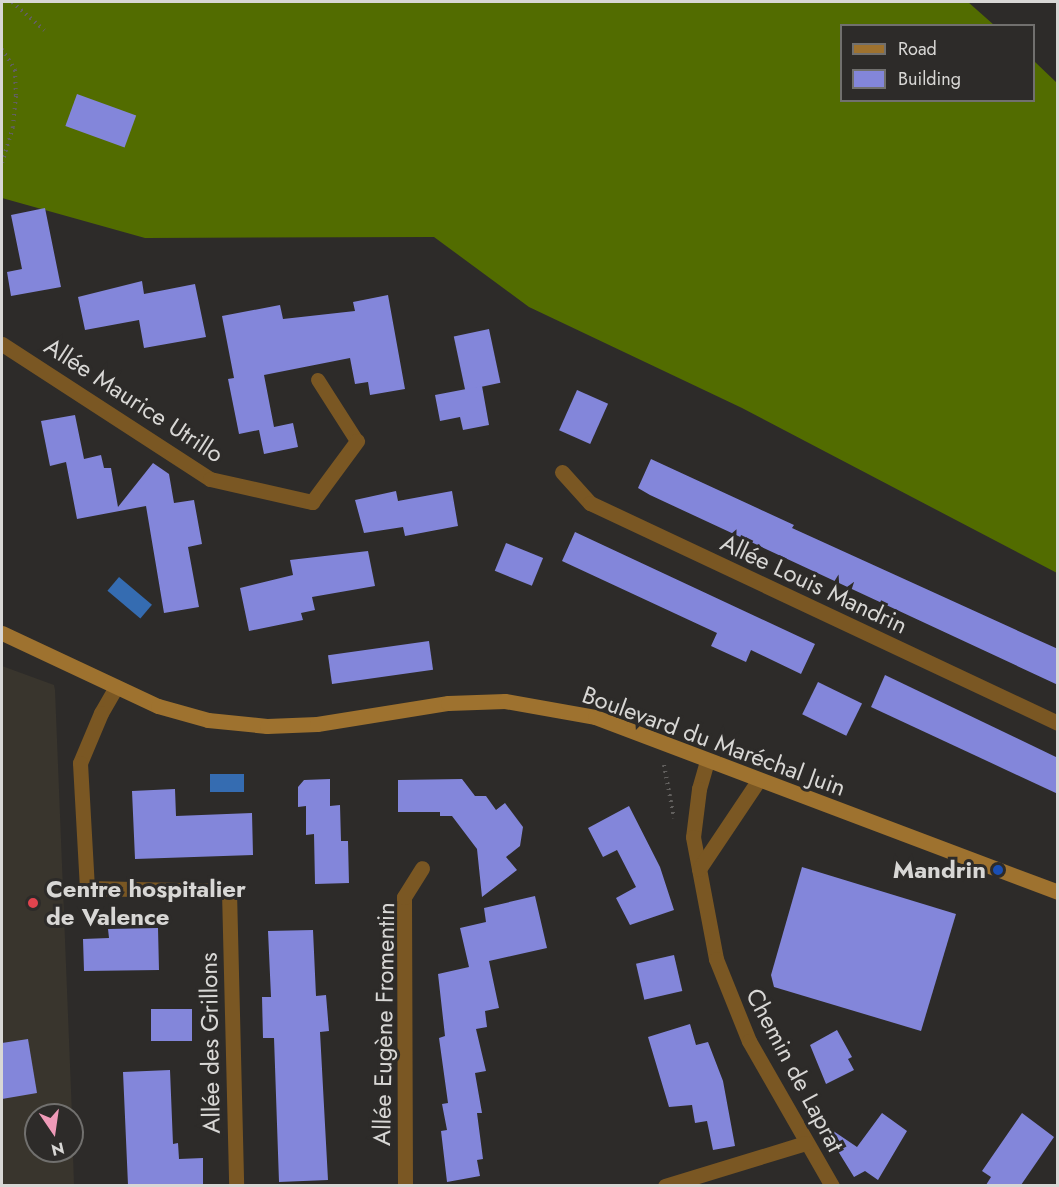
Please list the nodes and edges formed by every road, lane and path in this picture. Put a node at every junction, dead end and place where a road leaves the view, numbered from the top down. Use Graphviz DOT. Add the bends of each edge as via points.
graph roads {
  1 [pos="12,2"];
  2 [pos="45,30"];
  3 [pos="2,50"];
  4 [pos="2,164"];
  5 [pos="2,344"];
  6 [pos="318,380"];
  7 [pos="357,441"];
  8 [pos="562,472"];
  9 [pos="2,633"];
  10 [pos="116,687"];
  11 [pos="1058,723"];
  12 [pos="654,761"];
  13 [pos="707,761"];
  14 [pos="702,778"];
  15 [pos="758,781"];
  16 [pos="422,868"];
  17 [pos="699,869"];
  18 [pos="1058,892"];
  19 [pos="806,1143"];
  20 [pos="236,1185"];
  21 [pos="405,1185"];
  22 [pos="665,1185"];
  23 [pos="832,1185"];
  1 -- 2 [label="path"];
  3 -- 4 [label="path" via="15,70 16,96 13,127"];
  5 -- 7 [label="street, Allée Maurice Utrillo" via="210,479 312,502"];
  6 -- 7 [label="lane, Allée Maurice Utrillo"];
  8 -- 11 [label="street, Allée Louis Mandrin" via="590,503"];
  9 -- 10 [label="main road, Boulevard du Maréchal Juin"];
  10 -- 13 [label="main road, Boulevard du Maréchal Juin" via="158,706 208,720 267,726 317,724 448,703 505,701 546,706 594,717"];
  10 -- 20 [label="street, Allée des Grillons" via="100,712 80,763 87,888 229,891"];
  12 -- 14 [label="path"];
  13 -- 14 [label="street, Chemin de Laprat"];
  13 -- 15 [label="main road, Boulevard du Maréchal Juin"];
  14 -- 17 [label="street, Chemin de Laprat" via="693,837"];
  15 -- 17 [label="street"];
  15 -- 18 [label="main road, Boulevard du Maréchal Juin"];
  16 -- 21 [label="street, Allée Eugène Fromentin" via="404,897"];
  17 -- 19 [label="street, Chemin de Laprat" via="716,960 732,1002"];
  19 -- 22 [label="street"];
  19 -- 23 [label="street, Chemin de Laprat"];
}
